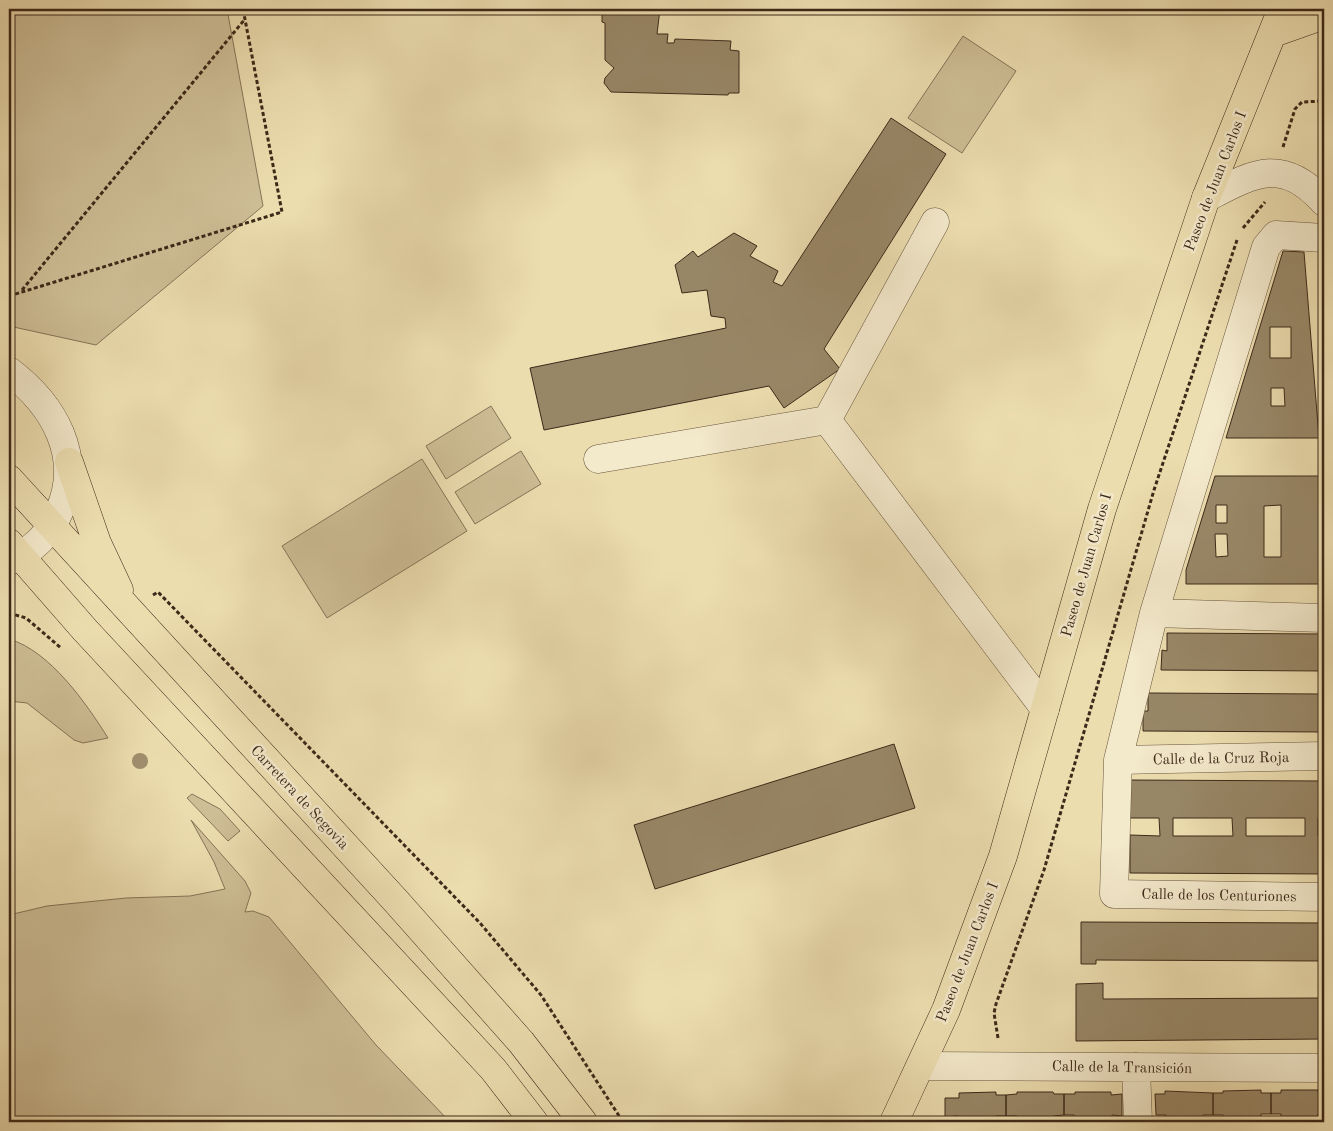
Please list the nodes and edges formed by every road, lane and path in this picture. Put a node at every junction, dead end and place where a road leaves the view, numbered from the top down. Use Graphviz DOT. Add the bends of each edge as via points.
graph roads {
  1 [pos="243,9"];
  2 [pos="1324,15"];
  3 [pos="245,19"];
  4 [pos="1278,21"];
  5 [pos="1324,101"];
  6 [pos="1276,173"];
  7 [pos="1206,198"];
  8 [pos="1324,202"];
  9 [pos="936,222"];
  10 [pos="1324,238"];
  11 [pos="22,291"];
  12 [pos="9,296"];
  13 [pos="9,371"];
  14 [pos="827,420"];
  15 [pos="598,459"];
  16 [pos="69,462"];
  17 [pos="9,479"];
  18 [pos="52,528"];
  19 [pos="13,553"];
  20 [pos="1154,613"];
  21 [pos="131,614"];
  22 [pos="1324,618"];
  23 [pos="1045,709"];
  24 [pos="1324,756"];
  25 [pos="1118,760"];
  26 [pos="1324,897"];
  27 [pos="921,1066"];
  28 [pos="970,1066"];
  29 [pos="1136,1067"];
  30 [pos="1324,1068"];
  31 [pos="534,1122"];
  32 [pos="583,1122"];
  33 [pos="624,1122"];
  34 [pos="894,1122"];
  35 [pos="1138,1122"];
  1 -- 3 [label="path"];
  2 -- 4 [label="main road"];
  3 -- 11 [label="path"];
  3 -- 11 [label="path" via="282,212"];
  4 -- 7 [label="main road, Paseo de Juan Carlos I"];
  5 -- 6 [label="path" via="1302,102 1295,109"];
  6 -- 7 [label="street" via="1250,175"];
  6 -- 8 [label="street" via="1299,179"];
  6 -- 28 [label="path" via="1267,200 1247,221 1236,241 1154,490 1044,870 996,1004 994,1013 998,1038"];
  7 -- 23 [label="main road, Paseo de Juan Carlos I" via="1102,509"];
  9 -- 14 [label="street"];
  10 -- 20 [label="street" via="1276,234 1266,247"];
  11 -- 12 [label="path"];
  13 -- 16 [label="street" via="31,390 52,416"];
  14 -- 15 [label="street"];
  14 -- 23 [label="street"];
  16 -- 18 [label="street" via="68,493"];
  16 -- 21 [label="main road" via="97,543"];
  17 -- 18 [label="main road, Carretera de Segovia"];
  18 -- 19 [label="street"];
  18 -- 21 [label="main road, Carretera de Segovia"];
  19 -- 31 [label="main road" via="493,1068"];
  20 -- 22 [label="street"];
  20 -- 25 [label="street"];
  21 -- 32 [label="main road, Carretera de Segovia" via="395,900 515,1035"];
  21 -- 33 [label="path" via="158,592 285,721 480,923 541,996"];
  23 -- 27 [label="main road, Paseo de Juan Carlos I" via="1003,856 946,1010"];
  24 -- 25 [label="street, Calle de la Cruz Roja"];
  25 -- 26 [label="street, Calle de los Centuriones" via="1114,894"];
  27 -- 28 [label="street, Calle de la Transición"];
  27 -- 34 [label="main road, Paseo de Juan Carlos I"];
  28 -- 29 [label="street, Calle de la Transición"];
  29 -- 30 [label="street, Calle de la Transición"];
  29 -- 35 [label="street"];
}
